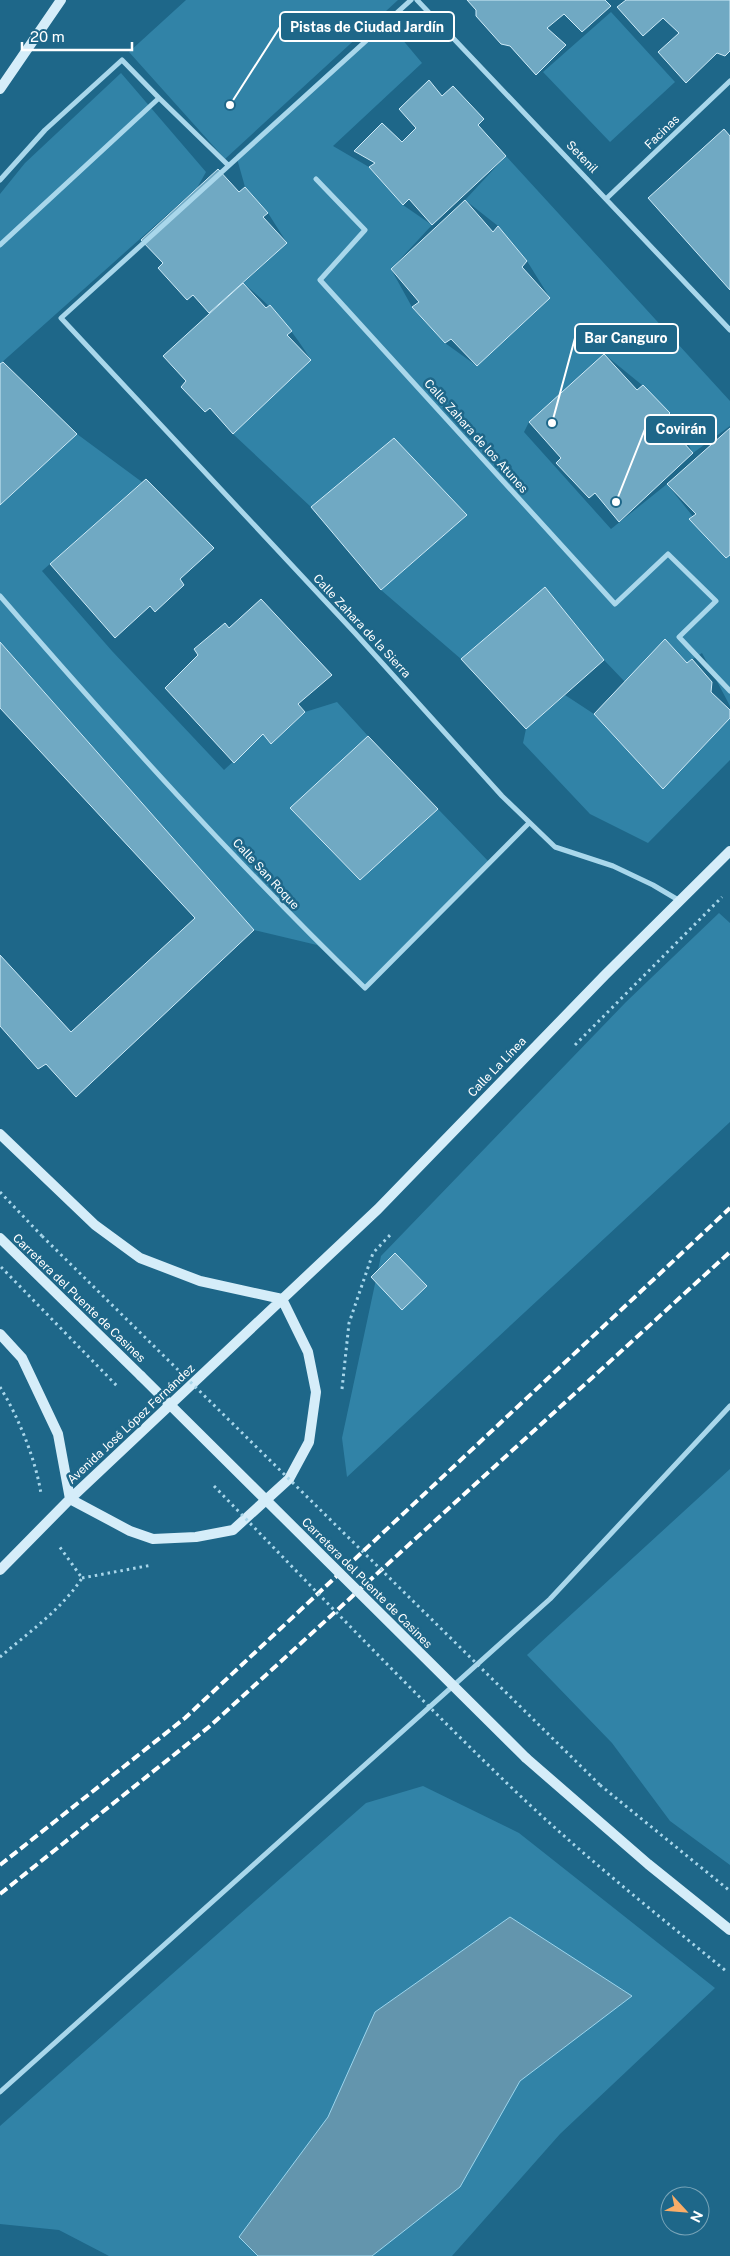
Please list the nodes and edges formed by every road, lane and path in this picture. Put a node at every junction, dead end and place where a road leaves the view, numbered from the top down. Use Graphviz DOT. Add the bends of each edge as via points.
graph roads {
  1 [pos="61,0"];
  2 [pos="411,0"];
  3 [pos="418,0"];
  4 [pos="730,81"];
  5 [pos="0,89"];
  6 [pos="159,98"];
  7 [pos="228,165"];
  8 [pos="316,179"];
  9 [pos="0,180"];
  10 [pos="607,198"];
  11 [pos="0,245"];
  12 [pos="730,330"];
  13 [pos="0,596"];
  14 [pos="730,692"];
  15 [pos="530,823"];
  16 [pos="730,851"];
  17 [pos="723,896"];
  18 [pos="680,901"];
  19 [pos="568,1052"];
  20 [pos="0,1134"];
  21 [pos="0,1192"];
  22 [pos="392,1232"];
  23 [pos="0,1238"];
  24 [pos="282,1299"];
  25 [pos="0,1334"];
  26 [pos="341,1391"];
  27 [pos="730,1406"];
  28 [pos="301,1485"];
  29 [pos="295,1492"];
  30 [pos="70,1499"];
  31 [pos="262,1526"];
  32 [pos="256,1533"];
  33 [pos="155,1564"];
  34 [pos="291,1566"];
  35 [pos="0,1570"];
  36 [pos="82,1578"];
  37 [pos="730,1892"];
  38 [pos="730,1930"];
  39 [pos="726,1971"];
  40 [pos="0,2092"];
  1 -- 5 [label="street"];
  2 -- 7 [label="street"];
  3 -- 10 [label="street, Setenil"];
  4 -- 10 [label="street, Facinas"];
  6 -- 7 [label="street"];
  6 -- 9 [label="street" via="122,60 45,130"];
  6 -- 11 [label="street"];
  7 -- 15 [label="street, Calle Zahara de la Sierra" via="61,318"];
  8 -- 14 [label="street, Calle Zahara de los Atunes" via="365,230 320,280 615,604 668,554 716,601 679,636"];
  10 -- 12 [label="street, Setenil"];
  13 -- 15 [label="street, Calle San Roque" via="91,701 293,919 366,988"];
  15 -- 18 [label="street, Calle Zahara de la Sierra" via="555,847 613,866"];
  16 -- 18 [label="street, Calle La Línea"];
  17 -- 19 [label="path"];
  18 -- 24 [label="street, Calle La Línea" via="378,1209"];
  20 -- 24 [label="street" via="95,1225 140,1258 200,1281"];
  21 -- 37 [label="path, bridge" via="600,1785"];
  22 -- 26 [label="path" via="373,1253 349,1323"];
  23 -- 38 [label="street, Carretera del Puente de Casines, bridge" via="526,1758"];
  24 -- 30 [label="street, Avenida José López Fernández"];
  24 -- 30 [label="street" via="308,1352 316,1392 309,1442 289,1479 233,1530 196,1537 153,1539"];
  25 -- 30 [label="street" via="22,1358 58,1434"];
  27 -- 40 [label="street" via="550,1599"];
  28 -- 29 [label="path"];
  30 -- 35 [label="street, Avenida José López Fernández"];
  31 -- 32 [label="path"];
  33 -- 36 [label="path"];
  34 -- 39 [label="path, bridge" via="346,1625 515,1790 608,1875"];
}
